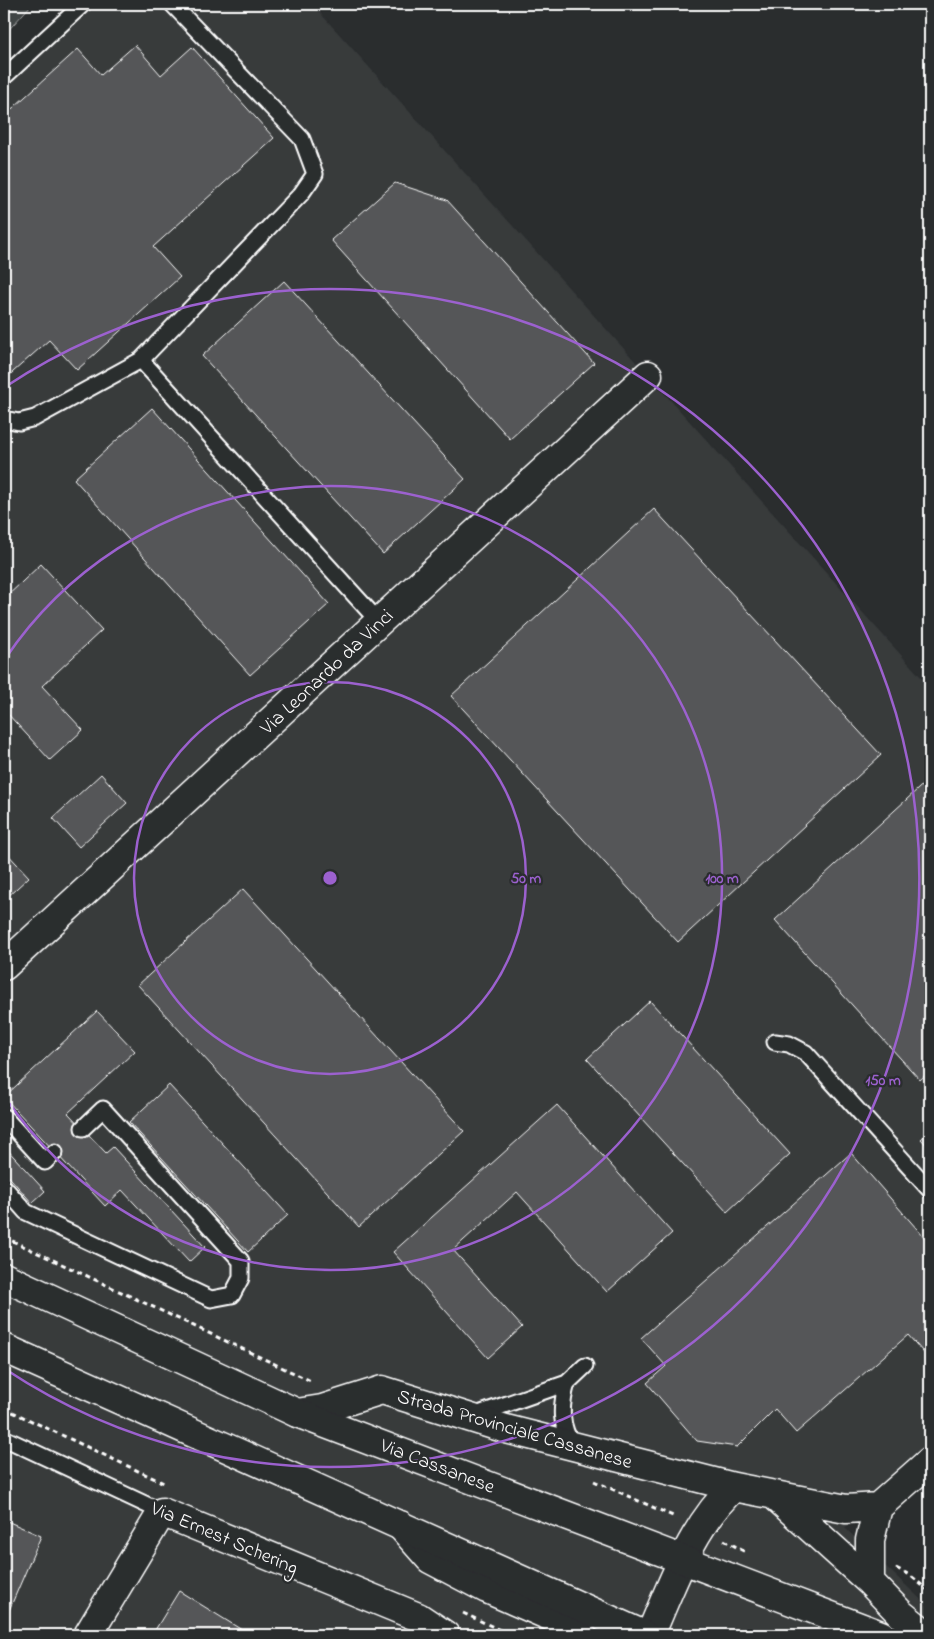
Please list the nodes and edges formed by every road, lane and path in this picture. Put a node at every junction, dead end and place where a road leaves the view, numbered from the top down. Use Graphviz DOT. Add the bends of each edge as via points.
graph roads {
  1 [pos="83,4"];
  2 [pos="172,4"];
  3 [pos="4,77"];
  4 [pos="141,360"];
  5 [pos="648,375"];
  6 [pos="4,419"];
  7 [pos="379,622"];
  8 [pos="4,966"];
  9 [pos="775,1042"];
  10 [pos="4,1117"];
  11 [pos="83,1128"];
  12 [pos="55,1152"];
  13 [pos="4,1187"];
  14 [pos="930,1190"];
  15 [pos="4,1277"];
  16 [pos="4,1348"];
  17 [pos="585,1366"];
  18 [pos="567,1384"];
  19 [pos="297,1413"];
  20 [pos="470,1418"];
  21 [pos="4,1438"];
  22 [pos="574,1446"];
  23 [pos="930,1461"];
  24 [pos="734,1487"];
  25 [pos="772,1494"];
  26 [pos="878,1506"];
  27 [pos="162,1512"];
  28 [pos="400,1525"];
  29 [pos="684,1559"];
  30 [pos="870,1582"];
  31 [pos="88,1635"];
  32 [pos="446,1635"];
  33 [pos="582,1635"];
  34 [pos="644,1635"];
  35 [pos="650,1635"];
  36 [pos="881,1635"];
  37 [pos="927,1635"];
  1 -- 3 [label="lane"];
  2 -- 4 [label="lane" via="302,139 315,174 301,194"];
  4 -- 6 [label="lane" via="35,418 19,422"];
  4 -- 7 [label="lane"];
  5 -- 7 [label="street, Via Leonardo da Vinci"];
  7 -- 8 [label="street, Via Leonardo da Vinci"];
  9 -- 14 [label="lane" via="806,1052"];
  10 -- 12 [label="lane" via="45,1162"];
  11 -- 13 [label="lane" via="104,1110 240,1261 241,1278 232,1295 211,1299 88,1242 26,1212"];
  15 -- 19 [label="street, Via Cassanese"];
  16 -- 28 [label="street"];
  17 -- 18 [label="lane"];
  18 -- 20 [label="lane"];
  18 -- 22 [label="lane" via="562,1419 564,1432"];
  19 -- 20 [label="street, Strada Provinciale Cassanese" via="322,1409 382,1390"];
  19 -- 29 [label="street, Via Cassanese"];
  20 -- 22 [label="street, Strada Provinciale Cassanese"];
  21 -- 27 [label="lane, Via Ernest Schering"];
  22 -- 24 [label="street, Strada Provinciale Cassanese"];
  23 -- 26 [label="street"];
  24 -- 25 [label="street, Strada Provinciale Cassanese"];
  24 -- 29 [label="street" via="721,1498"];
  25 -- 26 [label="street, Strada Provinciale Cassanese" via="846,1509"];
  25 -- 30 [label="street"];
  26 -- 30 [label="street" via="870,1540"];
  27 -- 31 [label="street"];
  27 -- 32 [label="street, Via Ernest Schering" via="418,1617"];
  28 -- 33 [label="street" via="430,1559 487,1589 577,1628"];
  28 -- 34 [label="street"];
  29 -- 35 [label="street"];
  29 -- 36 [label="street, Via Cassanese"];
  30 -- 37 [label="street"];
}
